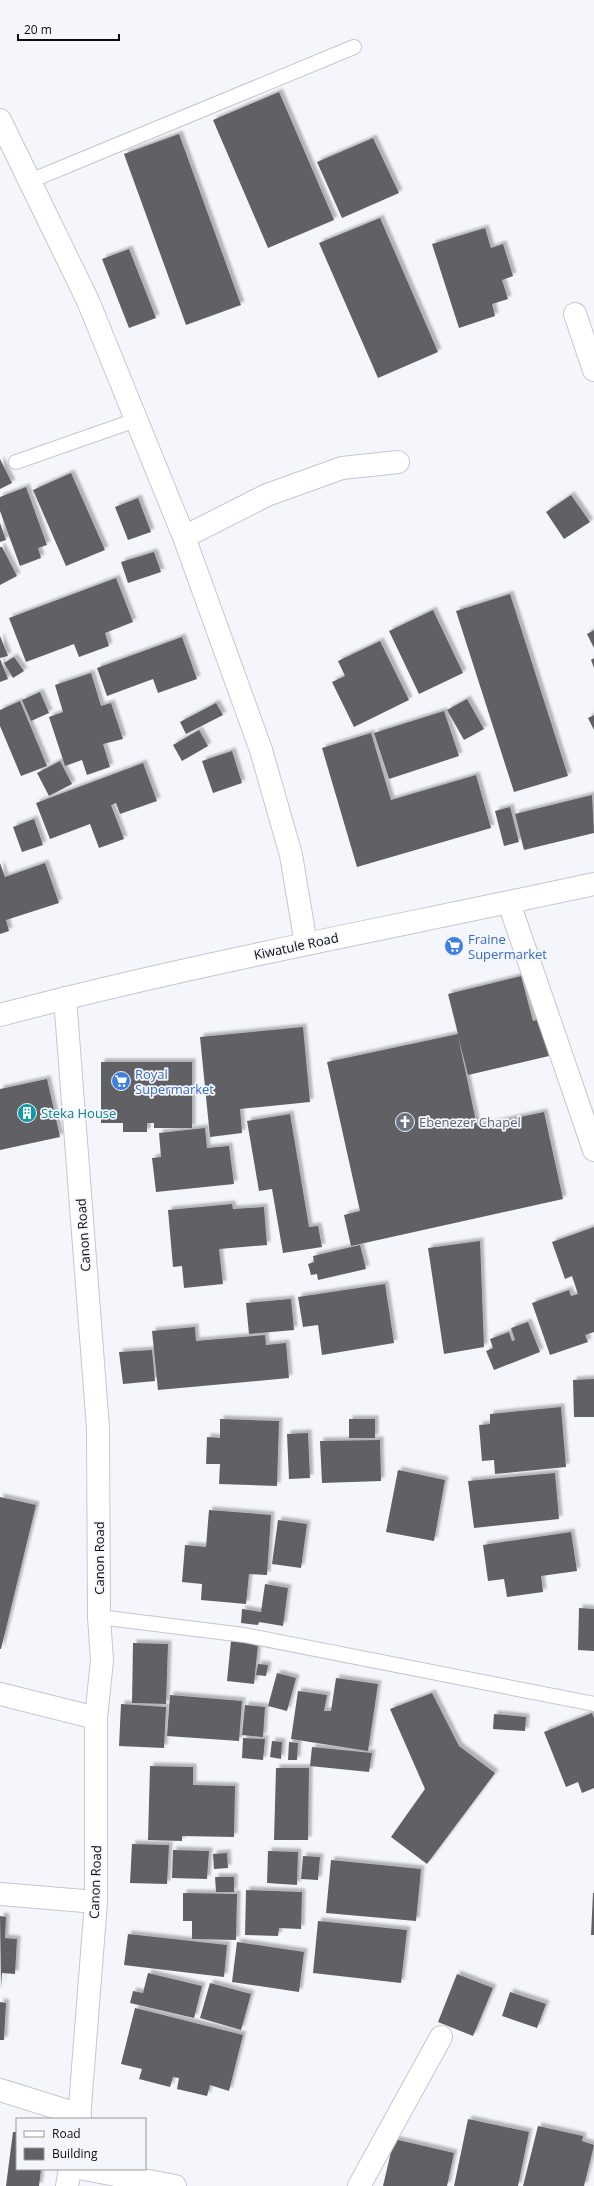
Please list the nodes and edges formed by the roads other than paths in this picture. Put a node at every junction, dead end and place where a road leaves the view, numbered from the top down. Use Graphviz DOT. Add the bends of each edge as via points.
graph roads {
  1 [pos="354,46"];
  2 [pos="0,120"];
  3 [pos="30,181"];
  4 [pos="575,314"];
  5 [pos="594,370"];
  6 [pos="136,420"];
  7 [pos="16,462"];
  8 [pos="398,462"];
  9 [pos="184,537"];
  10 [pos="594,884"];
  11 [pos="509,903"];
  12 [pos="306,944"];
  13 [pos="65,998"];
  14 [pos="0,1015"];
  15 [pos="594,1150"];
  16 [pos="99,1617"];
  17 [pos="0,1694"];
  18 [pos="594,1704"];
  19 [pos="96,1718"];
  20 [pos="0,1894"];
  21 [pos="96,1902"];
  22 [pos="441,2037"];
  23 [pos="0,2090"];
  24 [pos="79,2117"];
  25 [pos="70,2170"];
  26 [pos="89,2170"];
  27 [pos="67,2186"];
  28 [pos="175,2186"];
  29 [pos="359,2186"];
  1 -- 3 [label="lane"];
  2 -- 3 [label="street"];
  3 -- 6 [label="street" via="88,301"];
  4 -- 5 [label="street"];
  6 -- 7 [label="lane"];
  6 -- 9 [label="street"];
  8 -- 9 [label="street" via="342,468 267,495"];
  9 -- 12 [label="street" via="261,750 291,855"];
  10 -- 11 [label="street, Kiwatule Road"];
  11 -- 12 [label="street, Kiwatule Road"];
  11 -- 15 [label="street"];
  12 -- 13 [label="street, Kiwatule Road"];
  13 -- 14 [label="street, Kiwatule Road"];
  13 -- 16 [label="street, Canon Road" via="98,1428"];
  16 -- 18 [label="lane" via="244,1635"];
  16 -- 19 [label="street, Canon Road" via="102,1660"];
  17 -- 19 [label="street"];
  19 -- 21 [label="street, Canon Road"];
  20 -- 21 [label="street"];
  21 -- 24 [label="street, Canon Road"];
  22 -- 29 [label="street"];
  23 -- 24 [label="street"];
  25 -- 27 [label="street"];
  26 -- 28 [label="street"];
}
